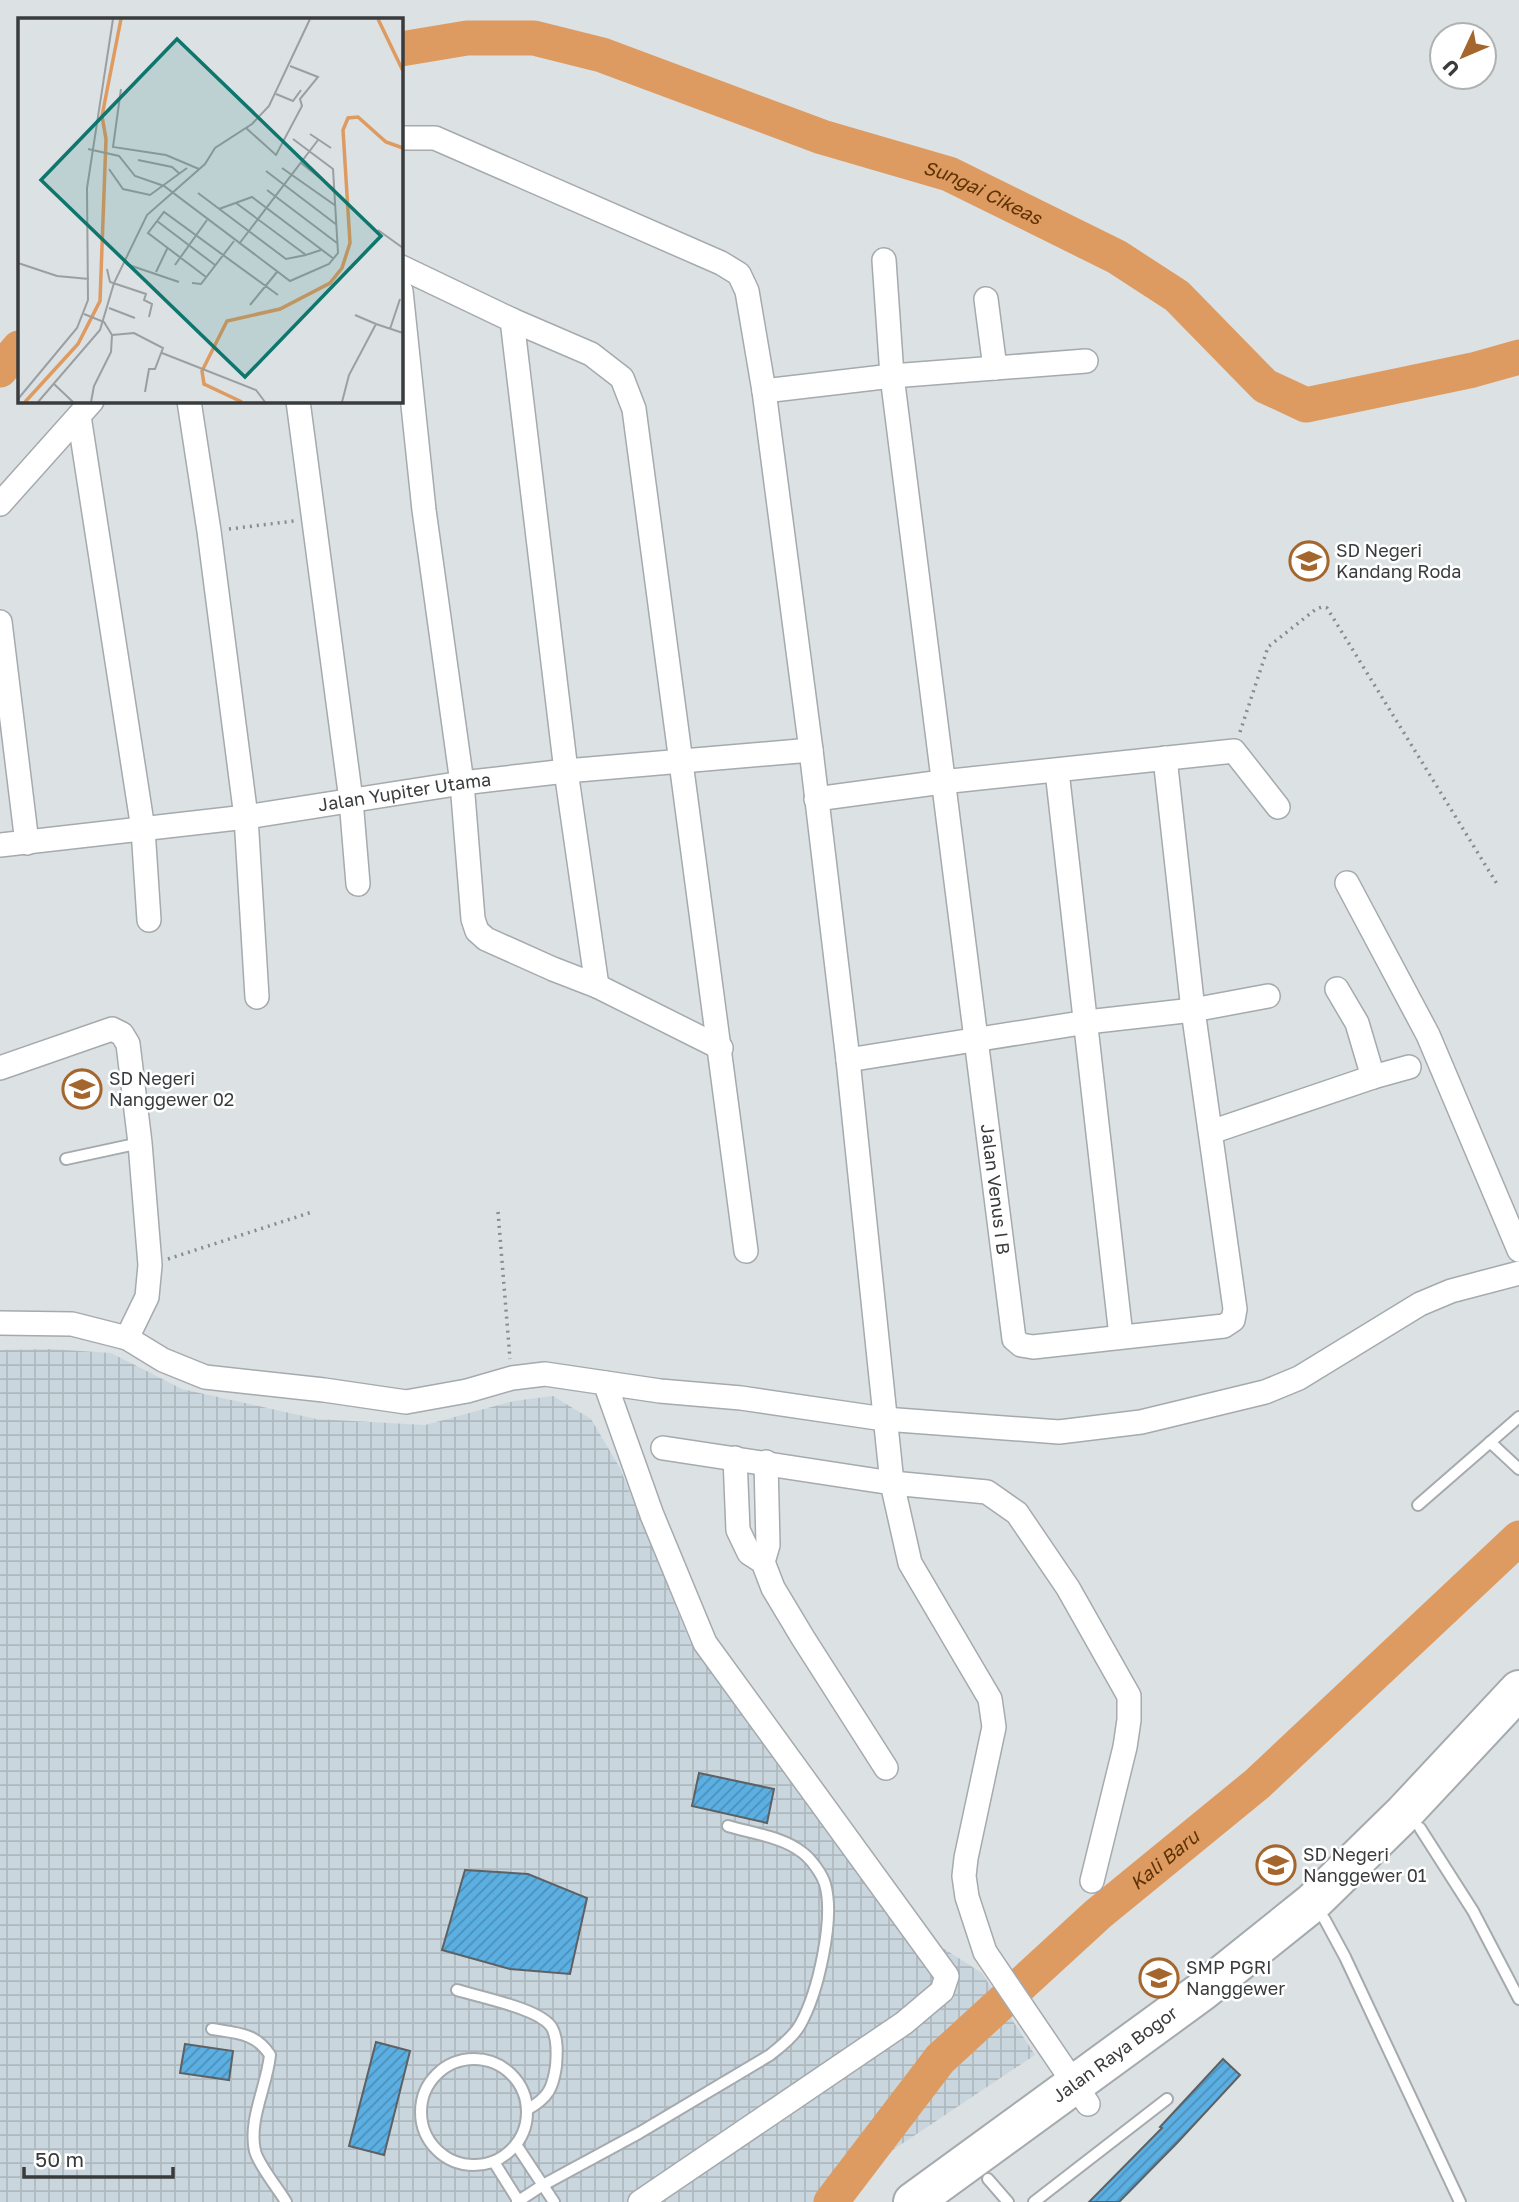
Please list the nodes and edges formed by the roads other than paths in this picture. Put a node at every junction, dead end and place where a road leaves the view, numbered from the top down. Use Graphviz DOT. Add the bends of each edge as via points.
graph roads {
  1 [pos="402,138"];
  2 [pos="884,260"];
  3 [pos="402,267"];
  4 [pos="986,299"];
  5 [pos="402,301"];
  6 [pos="513,320"];
  7 [pos="1086,361"];
  8 [pos="995,368"];
  9 [pos="892,376"];
  10 [pos="764,391"];
  11 [pos="189,402"];
  12 [pos="298,402"];
  13 [pos="86,408"];
  14 [pos="0,504"];
  15 [pos="0,622"];
  16 [pos="811,750"];
  17 [pos="1165,758"];
  18 [pos="679,761"];
  19 [pos="566,771"];
  20 [pos="1058,771"];
  21 [pos="942,782"];
  22 [pos="462,783"];
  23 [pos="816,799"];
  24 [pos="351,800"];
  25 [pos="1278,807"];
  26 [pos="246,817"];
  27 [pos="143,828"];
  28 [pos="27,843"];
  29 [pos="0,845"];
  30 [pos="1347,883"];
  31 [pos="358,884"];
  32 [pos="149,920"];
  33 [pos="597,986"];
  34 [pos="1337,989"];
  35 [pos="1268,996"];
  36 [pos="257,997"];
  37 [pos="1193,1010"];
  38 [pos="1087,1022"];
  39 [pos="977,1039"];
  40 [pos="721,1048"];
  41 [pos="848,1060"];
  42 [pos="1409,1067"];
  43 [pos="0,1069"];
  44 [pos="1373,1077"];
  45 [pos="1211,1132"];
  46 [pos="140,1143"];
  47 [pos="66,1159"];
  48 [pos="1518,1245"];
  49 [pos="746,1251"];
  50 [pos="1519,1273"];
  51 [pos="0,1323"];
  52 [pos="1121,1336"];
  53 [pos="127,1338"];
  54 [pos="605,1383"];
  55 [pos="1519,1417"];
  56 [pos="884,1419"];
  57 [pos="1490,1443"];
  58 [pos="663,1448"];
  59 [pos="735,1458"];
  60 [pos="766,1462"];
  61 [pos="1519,1469"];
  62 [pos="892,1483"];
  63 [pos="1418,1505"];
  64 [pos="763,1562"];
  65 [pos="1519,1690"];
  66 [pos="1519,1724"];
  67 [pos="886,1768"];
  68 [pos="728,1826"];
  69 [pos="1420,1828"];
  70 [pos="1092,1881"];
  71 [pos="1319,1912"];
  72 [pos="457,1990"];
  73 [pos="1519,1999"];
  74 [pos="212,2029"];
  75 [pos="1074,2082"];
  76 [pos="1167,2099"];
  77 [pos="528,2109"];
  78 [pos="517,2146"];
  79 [pos="494,2162"];
  80 [pos="543,2185"];
  81 [pos="998,2190"];
  82 [pos="286,2202"];
  83 [pos="518,2202"];
  84 [pos="554,2202"];
  85 [pos="640,2202"];
  86 [pos="913,2202"];
  87 [pos="954,2202"];
  88 [pos="1034,2202"];
  89 [pos="1460,2202"];
  1 -- 10 [label="street" via="435,138 661,235 739,274 747,291"];
  2 -- 9 [label="street, Jalan Venus I B"];
  3 -- 6 [label="street"];
  4 -- 8 [label="street"];
  5 -- 22 [label="street" via="424,510"];
  6 -- 18 [label="street" via="592,354 622,378 634,409"];
  6 -- 19 [label="street"];
  7 -- 8 [label="street"];
  8 -- 9 [label="street"];
  9 -- 10 [label="street"];
  9 -- 21 [label="street, Jalan Venus I B"];
  10 -- 16 [label="street"];
  11 -- 26 [label="street"];
  12 -- 24 [label="street"];
  13 -- 14 [label="street"];
  13 -- 27 [label="street"];
  15 -- 28 [label="street"];
  16 -- 18 [label="street, Jalan Yupiter Utama"];
  16 -- 23 [label="street"];
  17 -- 20 [label="street"];
  17 -- 25 [label="street" via="1234,751"];
  17 -- 37 [label="street"];
  18 -- 19 [label="street, Jalan Yupiter Utama"];
  18 -- 40 [label="street"];
  19 -- 22 [label="street, Jalan Yupiter Utama"];
  19 -- 33 [label="street"];
  20 -- 21 [label="street"];
  20 -- 38 [label="street"];
  21 -- 23 [label="street"];
  21 -- 39 [label="street, Jalan Venus I B"];
  22 -- 24 [label="street, Jalan Yupiter Utama"];
  22 -- 33 [label="street" via="477,931 486,939"];
  23 -- 41 [label="street"];
  24 -- 26 [label="street, Jalan Yupiter Utama"];
  24 -- 31 [label="street"];
  26 -- 27 [label="street, Jalan Yupiter Utama"];
  26 -- 36 [label="street"];
  27 -- 28 [label="street, Jalan Yupiter Utama"];
  27 -- 32 [label="street"];
  28 -- 29 [label="street, Jalan Yupiter Utama"];
  30 -- 48 [label="street" via="1428,1035"];
  33 -- 40 [label="street"];
  34 -- 44 [label="street" via="1357,1023"];
  35 -- 37 [label="street"];
  37 -- 38 [label="street"];
  37 -- 45 [label="street"];
  38 -- 39 [label="street"];
  38 -- 52 [label="street"];
  39 -- 41 [label="street"];
  39 -- 52 [label="street, Jalan Venus I B" via="1014,1339 1033,1348"];
  40 -- 49 [label="street"];
  41 -- 56 [label="street"];
  42 -- 44 [label="street"];
  43 -- 46 [label="street" via="112,1029 122,1034 128,1044"];
  44 -- 45 [label="street"];
  45 -- 52 [label="street" via="1233,1320 1224,1326"];
  46 -- 47 [label="lane"];
  46 -- 53 [label="street" via="150,1265 147,1297"];
  50 -- 56 [label="street" via="1420,1304 1299,1378 1265,1392 1141,1422 1059,1432"];
  51 -- 53 [label="street" via="72,1324"];
  53 -- 54 [label="street" via="163,1360 205,1377 406,1402 545,1374"];
  54 -- 56 [label="street"];
  54 -- 85 [label="street" via="652,1515 705,1643 947,1976 942,1991 904,2023"];
  55 -- 57 [label="lane"];
  56 -- 62 [label="street"];
  57 -- 61 [label="lane"];
  57 -- 63 [label="lane"];
  58 -- 59 [label="street"];
  59 -- 60 [label="street"];
  59 -- 64 [label="street" via="738,1530 749,1553"];
  60 -- 62 [label="street"];
  60 -- 64 [label="street" via="768,1545"];
  62 -- 70 [label="street" via="987,1492 1017,1513 1068,1588 1129,1696 1125,1747"];
  62 -- 75 [label="street" via="910,1563 990,1699 994,1727 964,1876 967,1897 985,1952"];
  64 -- 67 [label="street" via="773,1588"];
  65 -- 71 [label="highway, Jalan Raya Bogor"];
  66 -- 69 [label="highway, Jalan Raya Bogor"];
  68 -- 80 [label="lane" via="783,1842 803,1853 825,1883 826,1941 819,1977 800,2024 770,2055"];
  69 -- 71 [label="highway, Jalan Raya Bogor"];
  69 -- 73 [label="lane" via="1473,1911"];
  71 -- 75 [label="highway, Jalan Raya Bogor" via="1214,2011"];
  71 -- 89 [label="lane" via="1345,1957"];
  72 -- 77 [label="lane" via="540,2015 551,2025 557,2054 552,2088"];
  74 -- 82 [label="lane" via="251,2036 271,2055 253,2130 256,2154"];
  75 -- 81 [label="highway, Jalan Raya Bogor"];
  75 -- 86 [label="highway, Jalan Raya Bogor"];
  76 -- 88 [label="lane"];
  77 -- 78 [label="lane"];
  77 -- 79 [label="lane" via="521,2086 506,2069 485,2059 461,2059 440,2070 426,2087 420,2110 424,2133 437,2152 457,2164"];
  78 -- 79 [label="lane"];
  78 -- 80 [label="lane"];
  79 -- 83 [label="lane"];
  80 -- 83 [label="lane"];
  80 -- 84 [label="lane"];
  81 -- 87 [label="highway, Jalan Raya Bogor"];
}
